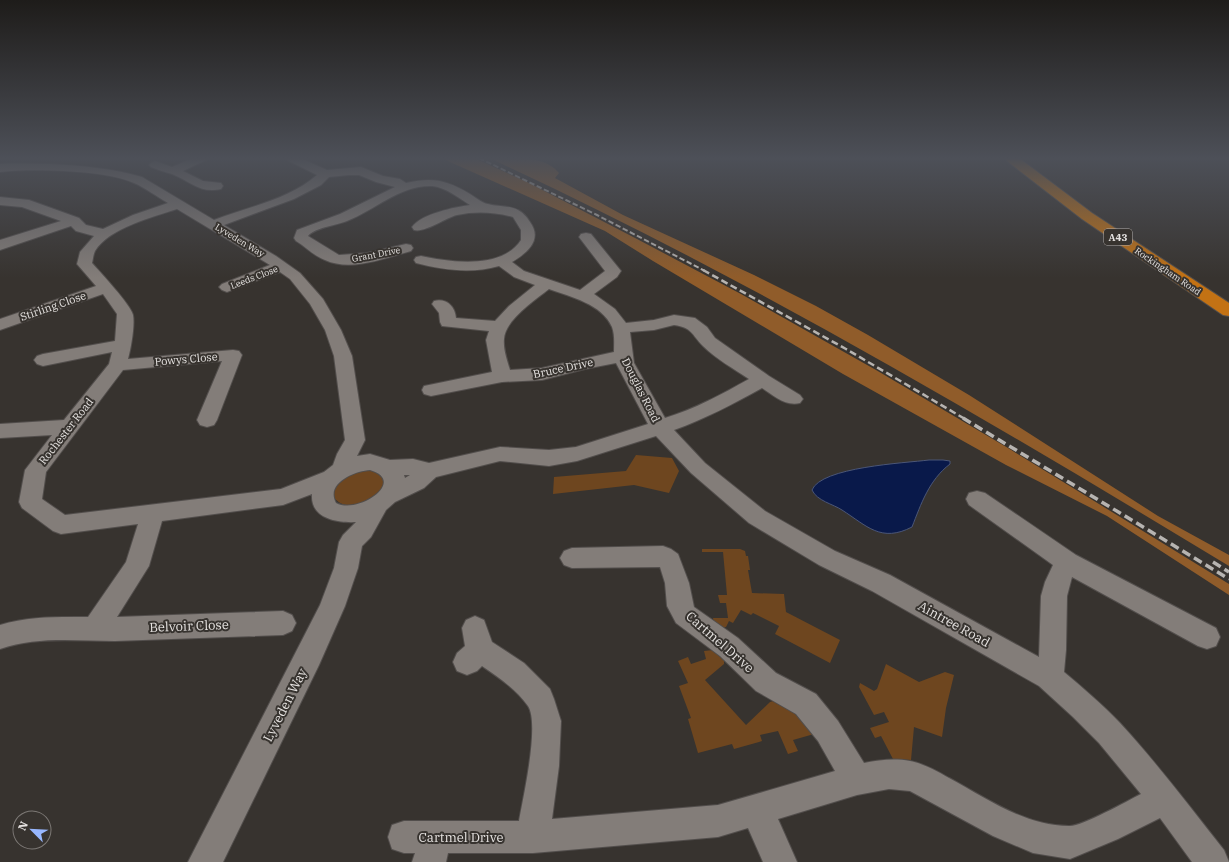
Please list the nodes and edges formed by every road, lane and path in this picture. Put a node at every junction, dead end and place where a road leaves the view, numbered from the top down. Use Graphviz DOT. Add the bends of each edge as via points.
graph roads {
  1 [pos="170,198"];
  2 [pos="282,198"];
  3 [pos="377,198"];
  4 [pos="467,198"];
  5 [pos="1064,198"];
  6 [pos="1080,198"];
  7 [pos="0,201"];
  8 [pos="180,204"];
  9 [pos="482,208"];
  10 [pos="74,221"];
  11 [pos="215,224"];
  12 [pos="419,227"];
  13 [pos="106,234"];
  14 [pos="586,237"];
  15 [pos="0,246"];
  16 [pos="501,261"];
  17 [pos="282,266"];
  18 [pos="227,287"];
  19 [pos="106,288"];
  20 [pos="542,288"];
  21 [pos="583,295"];
  22 [pos="1229,299"];
  23 [pos="440,304"];
  24 [pos="1229,311"];
  25 [pos="0,325"];
  26 [pos="500,327"];
  27 [pos="628,328"];
  28 [pos="123,345"];
  29 [pos="623,356"];
  30 [pos="43,360"];
  31 [pos="118,365"];
  32 [pos="502,376"];
  33 [pos="762,380"];
  34 [pos="431,390"];
  35 [pos="793,399"];
  36 [pos="207,420"];
  37 [pos="69,427"];
  38 [pos="660,427"];
  39 [pos="0,431"];
  40 [pos="355,440"];
  41 [pos="384,466"];
  42 [pos="429,470"];
  43 [pos="337,473"];
  44 [pos="283,497"];
  45 [pos="978,499"];
  46 [pos="383,501"];
  47 [pos="329,508"];
  48 [pos="153,514"];
  49 [pos="351,542"];
  50 [pos="572,558"];
  51 [pos="1067,562"];
  52 [pos="283,623"];
  53 [pos="95,630"];
  54 [pos="0,637"];
  55 [pos="1207,637"];
  56 [pos="474,646"];
  57 [pos="1049,677"];
  58 [pos="857,780"];
  59 [pos="1165,799"];
  60 [pos="756,810"];
  61 [pos="404,837"];
  62 [pos="533,837"];
  63 [pos="433,850"];
  64 [pos="205,862"];
  65 [pos="780,862"];
  66 [pos="1212,862"];
  1 -- 8 [label="street, Lyveden Way"];
  2 -- 11 [label="street"];
  3 -- 16 [label="street, Grant Drive" via="346,216 302,233 301,238 337,259 348,260 411,250 439,264 460,266"];
  4 -- 9 [label="street"];
  5 -- 24 [label="highway, Rockingham Road / A43"];
  6 -- 22 [label="highway, Rockingham Road / A43"];
  7 -- 10 [label="street" via="24,203"];
  8 -- 11 [label="street, Lyveden Way"];
  8 -- 13 [label="street, Rochester Road" via="129,222"];
  9 -- 12 [label="street" via="458,211 431,219"];
  9 -- 16 [label="street" via="517,215 527,226 530,234 521,250"];
  10 -- 13 [label="street" via="81,228"];
  10 -- 15 [label="street"];
  11 -- 17 [label="street, Lyveden Way"];
  13 -- 19 [label="street, Rochester Road" via="92,245 85,256 84,264"];
  14 -- 21 [label="street" via="612,274"];
  16 -- 20 [label="street"];
  17 -- 18 [label="street, Leeds Close"];
  17 -- 40 [label="street, Lyveden Way" via="295,276 317,302 333,330 342,356"];
  19 -- 25 [label="street, Stirling Close"];
  19 -- 28 [label="street, Rochester Road" via="125,314"];
  20 -- 21 [label="street"];
  20 -- 26 [label="street" via="515,309"];
  21 -- 27 [label="street"];
  23 -- 26 [label="street" via="447,312 448,322"];
  26 -- 32 [label="street" via="495,338"];
  27 -- 29 [label="street, Douglas Road"];
  27 -- 33 [label="street" via="674,320 688,322 701,331 709,342"];
  28 -- 30 [label="street"];
  28 -- 31 [label="street, Rochester Road"];
  29 -- 32 [label="street, Bruce Drive" via="585,362 542,374"];
  29 -- 38 [label="street, Douglas Road"];
  31 -- 36 [label="street, Powys Close" via="233,355"];
  31 -- 37 [label="street, Rochester Road"];
  32 -- 34 [label="street, Bruce Drive"];
  33 -- 35 [label="street"];
  33 -- 38 [label="street" via="726,400"];
  37 -- 39 [label="street"];
  37 -- 48 [label="street, Rochester Road" via="36,470 30,502 61,525"];
  38 -- 42 [label="street, Douglas Road" via="577,454 549,458 500,454"];
  38 -- 57 [label="street, Aintree Road" via="698,468 757,517 827,558 881,583"];
  40 -- 41 [label="street" via="368,447"];
  40 -- 43 [label="street"];
  41 -- 42 [label="street, Douglas Road"];
  41 -- 43 [label="street" via="370,462 358,463"];
  41 -- 46 [label="street" via="393,474 395,482"];
  42 -- 46 [label="street, Douglas Road" via="416,482"];
  43 -- 44 [label="street, Rochester Road"];
  43 -- 47 [label="street" via="324,488 322,497"];
  44 -- 47 [label="street, Rochester Road"];
  44 -- 48 [label="street, Rochester Road"];
  45 -- 51 [label="street"];
  46 -- 47 [label="street" via="366,512 353,515 342,514"];
  46 -- 49 [label="street" via="363,530"];
  47 -- 49 [label="street"];
  48 -- 53 [label="street" via="137,566"];
  49 -- 64 [label="street, Lyveden Way" via="346,568 332,606"];
  50 -- 58 [label="street, Cartmel Drive" via="662,556 670,561 677,583 680,606 685,615 729,647 766,682 806,704 828,731"];
  51 -- 55 [label="street"];
  51 -- 57 [label="street" via="1057,582 1054,596 1053,650"];
  52 -- 53 [label="street, Belvoir Close"];
  53 -- 54 [label="street, Belvoir Close" via="27,630 14,631"];
  56 -- 62 [label="street" via="514,672 540,699 547,721 544,766"];
  57 -- 59 [label="street, Aintree Road" via="1108,733"];
  58 -- 59 [label="street, Cartmel Drive" via="889,774 911,776 1004,825 1033,837 1070,843"];
  58 -- 60 [label="street, Cartmel Drive"];
  59 -- 66 [label="street, Aintree Road"];
  60 -- 62 [label="street, Cartmel Drive" via="718,821"];
  60 -- 65 [label="street"];
  61 -- 63 [label="street, Cartmel Drive"];
  62 -- 63 [label="street, Cartmel Drive"];
}
